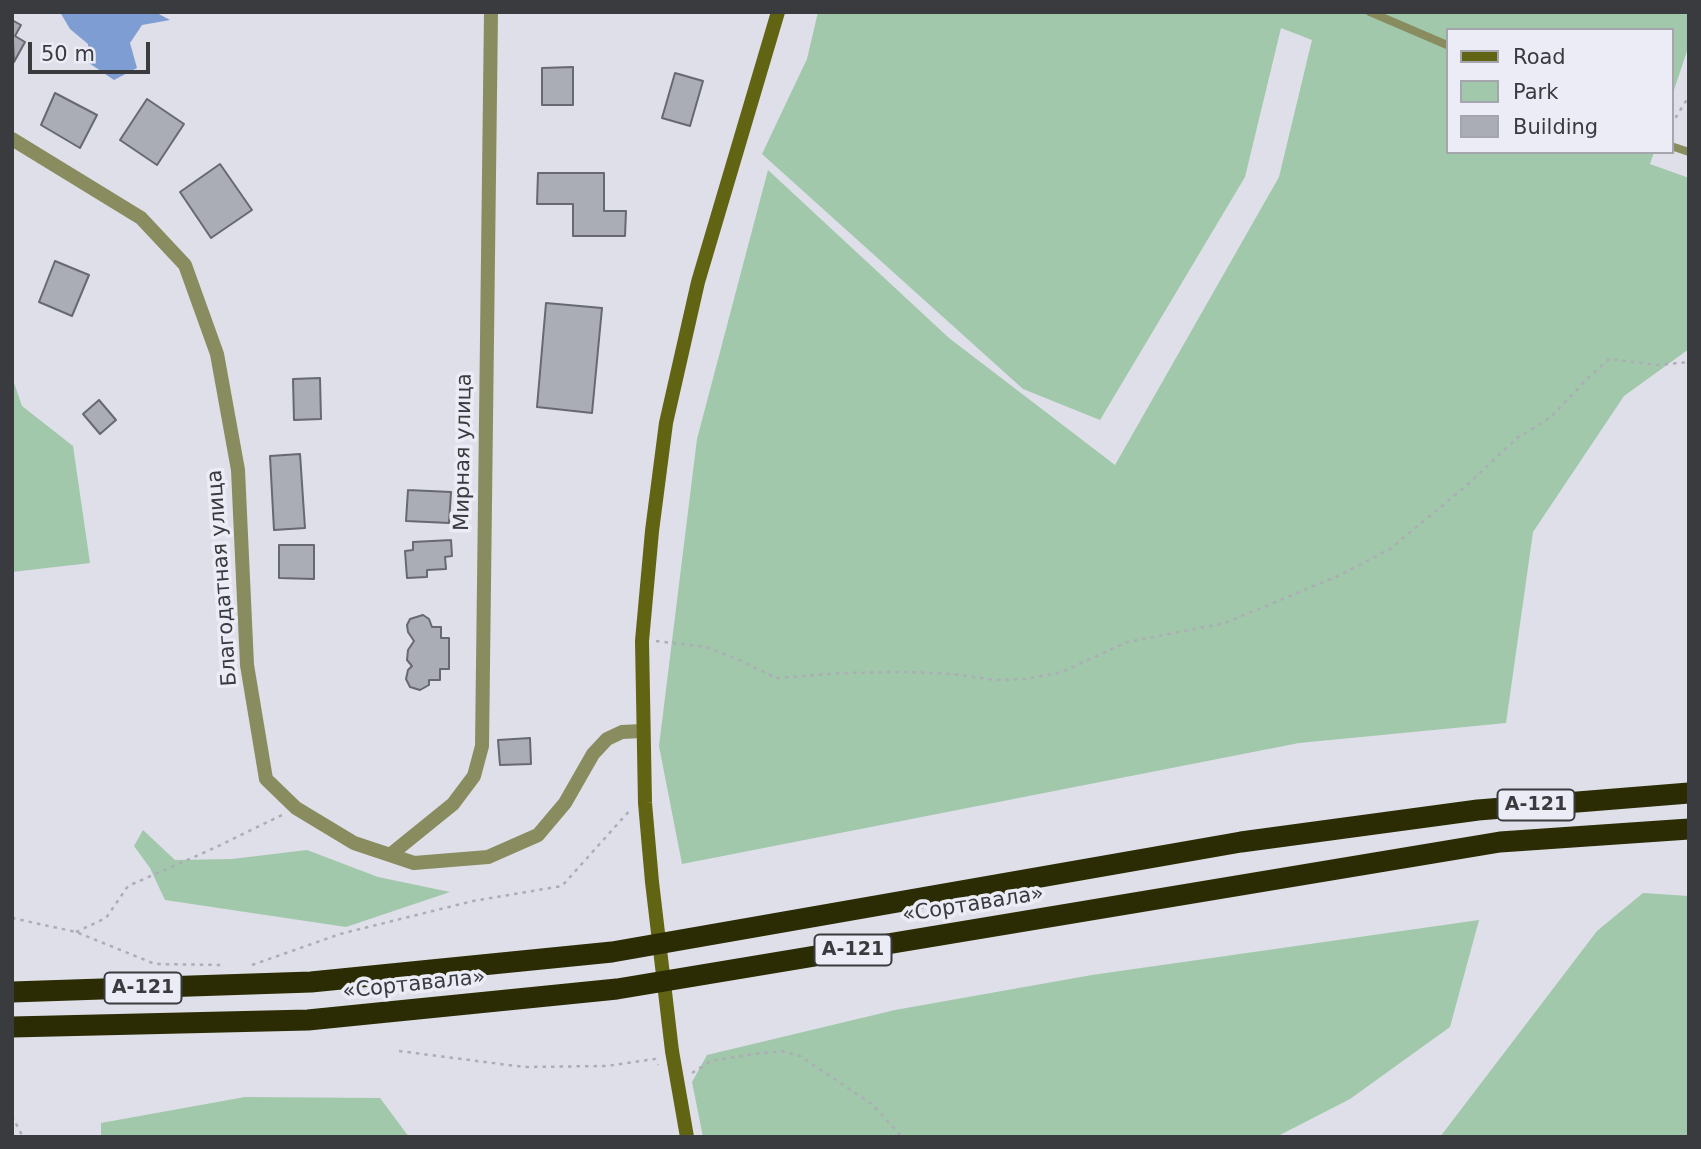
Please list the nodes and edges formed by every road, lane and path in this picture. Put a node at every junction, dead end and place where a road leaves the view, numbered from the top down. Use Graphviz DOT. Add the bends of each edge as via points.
graph roads {
  1 [pos="491,12"];
  2 [pos="778,12"];
  3 [pos="1370,12"];
  4 [pos="1446,45"];
  5 [pos="1689,96"];
  6 [pos="1673,122"];
  7 [pos="12,139"];
  8 [pos="1689,362"];
  9 [pos="642,640"];
  10 [pos="642,731"];
  11 [pos="644,789"];
  12 [pos="1689,793"];
  13 [pos="296,808"];
  14 [pos="1689,830"];
  15 [pos="390,855"];
  16 [pos="12,918"];
  17 [pos="76,932"];
  18 [pos="223,965"];
  19 [pos="250,965"];
  20 [pos="12,992"];
  21 [pos="12,1027"];
  22 [pos="399,1051"];
  23 [pos="659,1070"];
  24 [pos="677,1083"];
  25 [pos="12,1116"];
  26 [pos="23,1137"];
  27 [pos="687,1137"];
  28 [pos="902,1137"];
  1 -- 15 [label="street, Мирная улица" via="482,746 474,776 453,804"];
  2 -- 9 [label="street" via="698,282 666,423"];
  3 -- 4 [label="lane"];
  5 -- 6 [label="path"];
  7 -- 13 [label="street, Благодатная улица" via="141,218 185,265 216,354 238,470 247,666 267,779"];
  8 -- 9 [label="path" via="1657,365 1609,359 1552,417 1517,438 1391,549 1251,614 1127,642 1062,672 995,680 906,672 775,678 706,647"];
  9 -- 10 [label="street"];
  10 -- 11 [label="street"];
  10 -- 15 [label="street, Благодатная улица" via="607,739 538,835 488,857 414,863"];
  11 -- 19 [label="path" via="562,886 473,901 340,934"];
  11 -- 24 [label="street"];
  12 -- 20 [label="highway, «Сортавала» / А-121" via="1478,810 1241,842 612,952 311,982"];
  13 -- 15 [label="street, Благодатная улица" via="354,843"];
  13 -- 17 [label="path" via="128,886 106,918"];
  14 -- 21 [label="highway, «Сортавала» / А-121" via="1500,842 617,989 308,1020"];
  16 -- 17 [label="path"];
  17 -- 18 [label="path" via="155,964"];
  22 -- 23 [label="path" via="524,1067 606,1066 655,1059"];
  24 -- 27 [label="street"];
  24 -- 28 [label="path" via="711,1061 781,1051 800,1056 873,1105"];
  25 -- 26 [label="path"];
}
